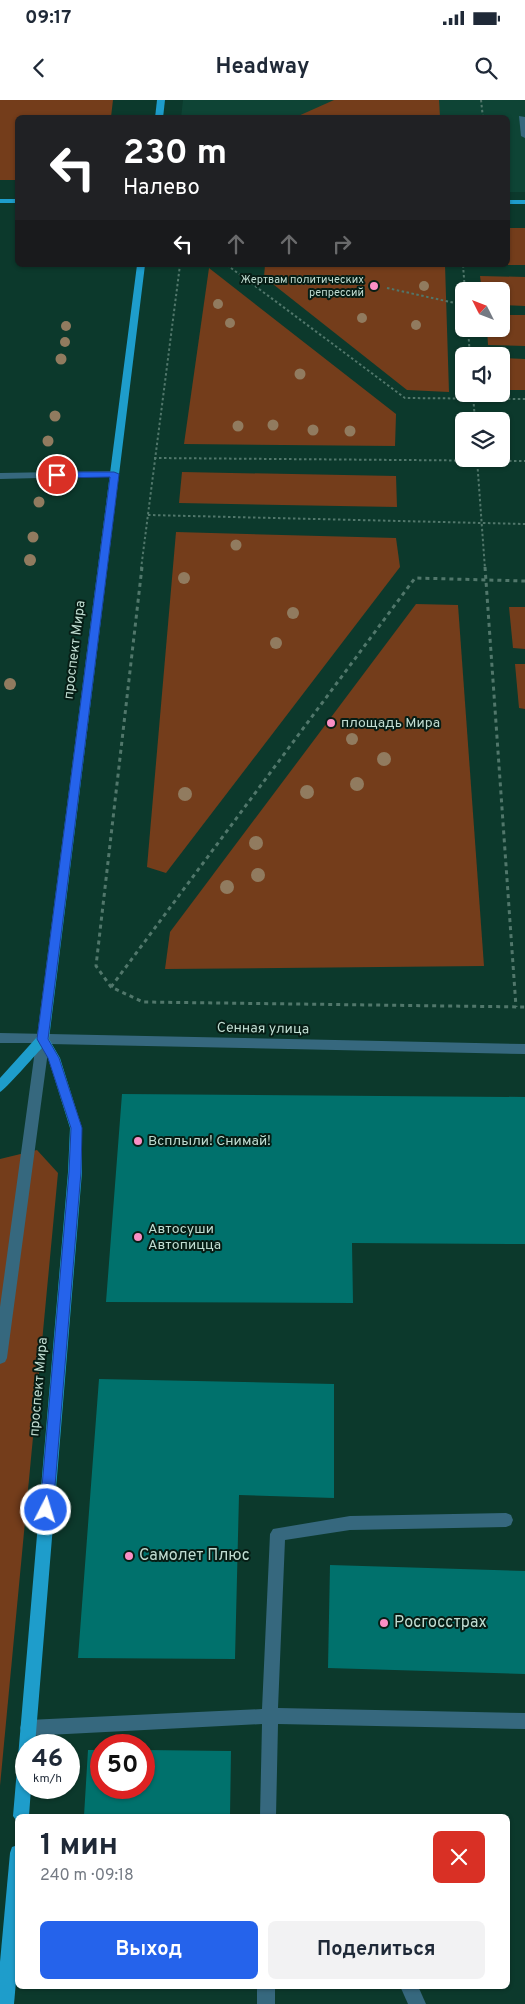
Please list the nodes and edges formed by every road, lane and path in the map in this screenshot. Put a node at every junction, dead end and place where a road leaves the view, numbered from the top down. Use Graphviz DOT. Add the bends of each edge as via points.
graph roads {
  1 [pos="162,100"];
  2 [pos="481,100"];
  3 [pos="160,115"];
  4 [pos="483,115"];
  5 [pos="522,118"];
  6 [pos="525,136"];
  7 [pos="0,201"];
  8 [pos="15,201"];
  9 [pos="510,202"];
  10 [pos="525,202"];
  11 [pos="141,267"];
  12 [pos="180,267"];
  13 [pos="230,267"];
  14 [pos="463,267"];
  15 [pos="464,282"];
  16 [pos="387,288"];
  17 [pos="455,303"];
  18 [pos="455,399"];
  19 [pos="510,399"];
  20 [pos="525,399"];
  21 [pos="154,458"];
  22 [pos="455,460"];
  23 [pos="510,461"];
  24 [pos="525,461"];
  25 [pos="478,467"];
  26 [pos="114,474"];
  27 [pos="0,476"];
  28 [pos="148,515"];
  29 [pos="482,522"];
  30 [pos="525,524"];
  31 [pos="486,580"];
  32 [pos="525,581"];
  33 [pos="110,987"];
  34 [pos="516,1007"];
  35 [pos="525,1007"];
  36 [pos="0,1038"];
  37 [pos="43,1039"];
  38 [pos="525,1049"];
  39 [pos="0,1087"];
  40 [pos="0,1358"];
  41 [pos="506,1520"];
  42 [pos="270,1716"];
  43 [pos="525,1721"];
  44 [pos="28,1728"];
  45 [pos="28,1734"];
  46 [pos="22,1799"];
  47 [pos="21,1814"];
  48 [pos="268,1814"];
  49 [pos="15,1888"];
  50 [pos="266,1989"];
  51 [pos="410,1989"];
  52 [pos="5,2004"];
  53 [pos="266,2004"];
  54 [pos="417,2004"];
  1 -- 3 [label="main road"];
  2 -- 4 [label="path"];
  5 -- 6 [label="street"];
  7 -- 8 [label="main road"];
  9 -- 10 [label="main road"];
  11 -- 26 [label="main road, проспект Мира"];
  12 -- 21 [label="path"];
  13 -- 18 [label="path" via="405,398"];
  14 -- 15 [label="path"];
  16 -- 17 [label="path"];
  19 -- 20 [label="path"];
  21 -- 22 [label="path"];
  21 -- 28 [label="path"];
  23 -- 24 [label="path"];
  25 -- 29 [label="path"];
  26 -- 27 [label="street"];
  26 -- 37 [label="main road, проспект Мира"];
  28 -- 29 [label="path"];
  28 -- 33 [label="path" via="96,966"];
  29 -- 30 [label="path"];
  29 -- 31 [label="path"];
  31 -- 32 [label="path"];
  31 -- 33 [label="path" via="415,578"];
  31 -- 34 [label="path"];
  33 -- 34 [label="path" via="143,1002"];
  34 -- 35 [label="path"];
  36 -- 37 [label="street, Сенная улица"];
  37 -- 38 [label="street, Сенная улица"];
  37 -- 39 [label="main road"];
  37 -- 40 [label="street"];
  37 -- 44 [label="main road, проспект Мира" via="54,1058 76,1128 75,1172"];
  41 -- 42 [label="street" via="350,1523 278,1534"];
  42 -- 43 [label="street"];
  42 -- 44 [label="street"];
  42 -- 48 [label="street"];
  44 -- 45 [label="main road, проспект Мира"];
  46 -- 47 [label="main road"];
  49 -- 52 [label="main road"];
  50 -- 53 [label="street"];
  51 -- 54 [label="street"];
}
